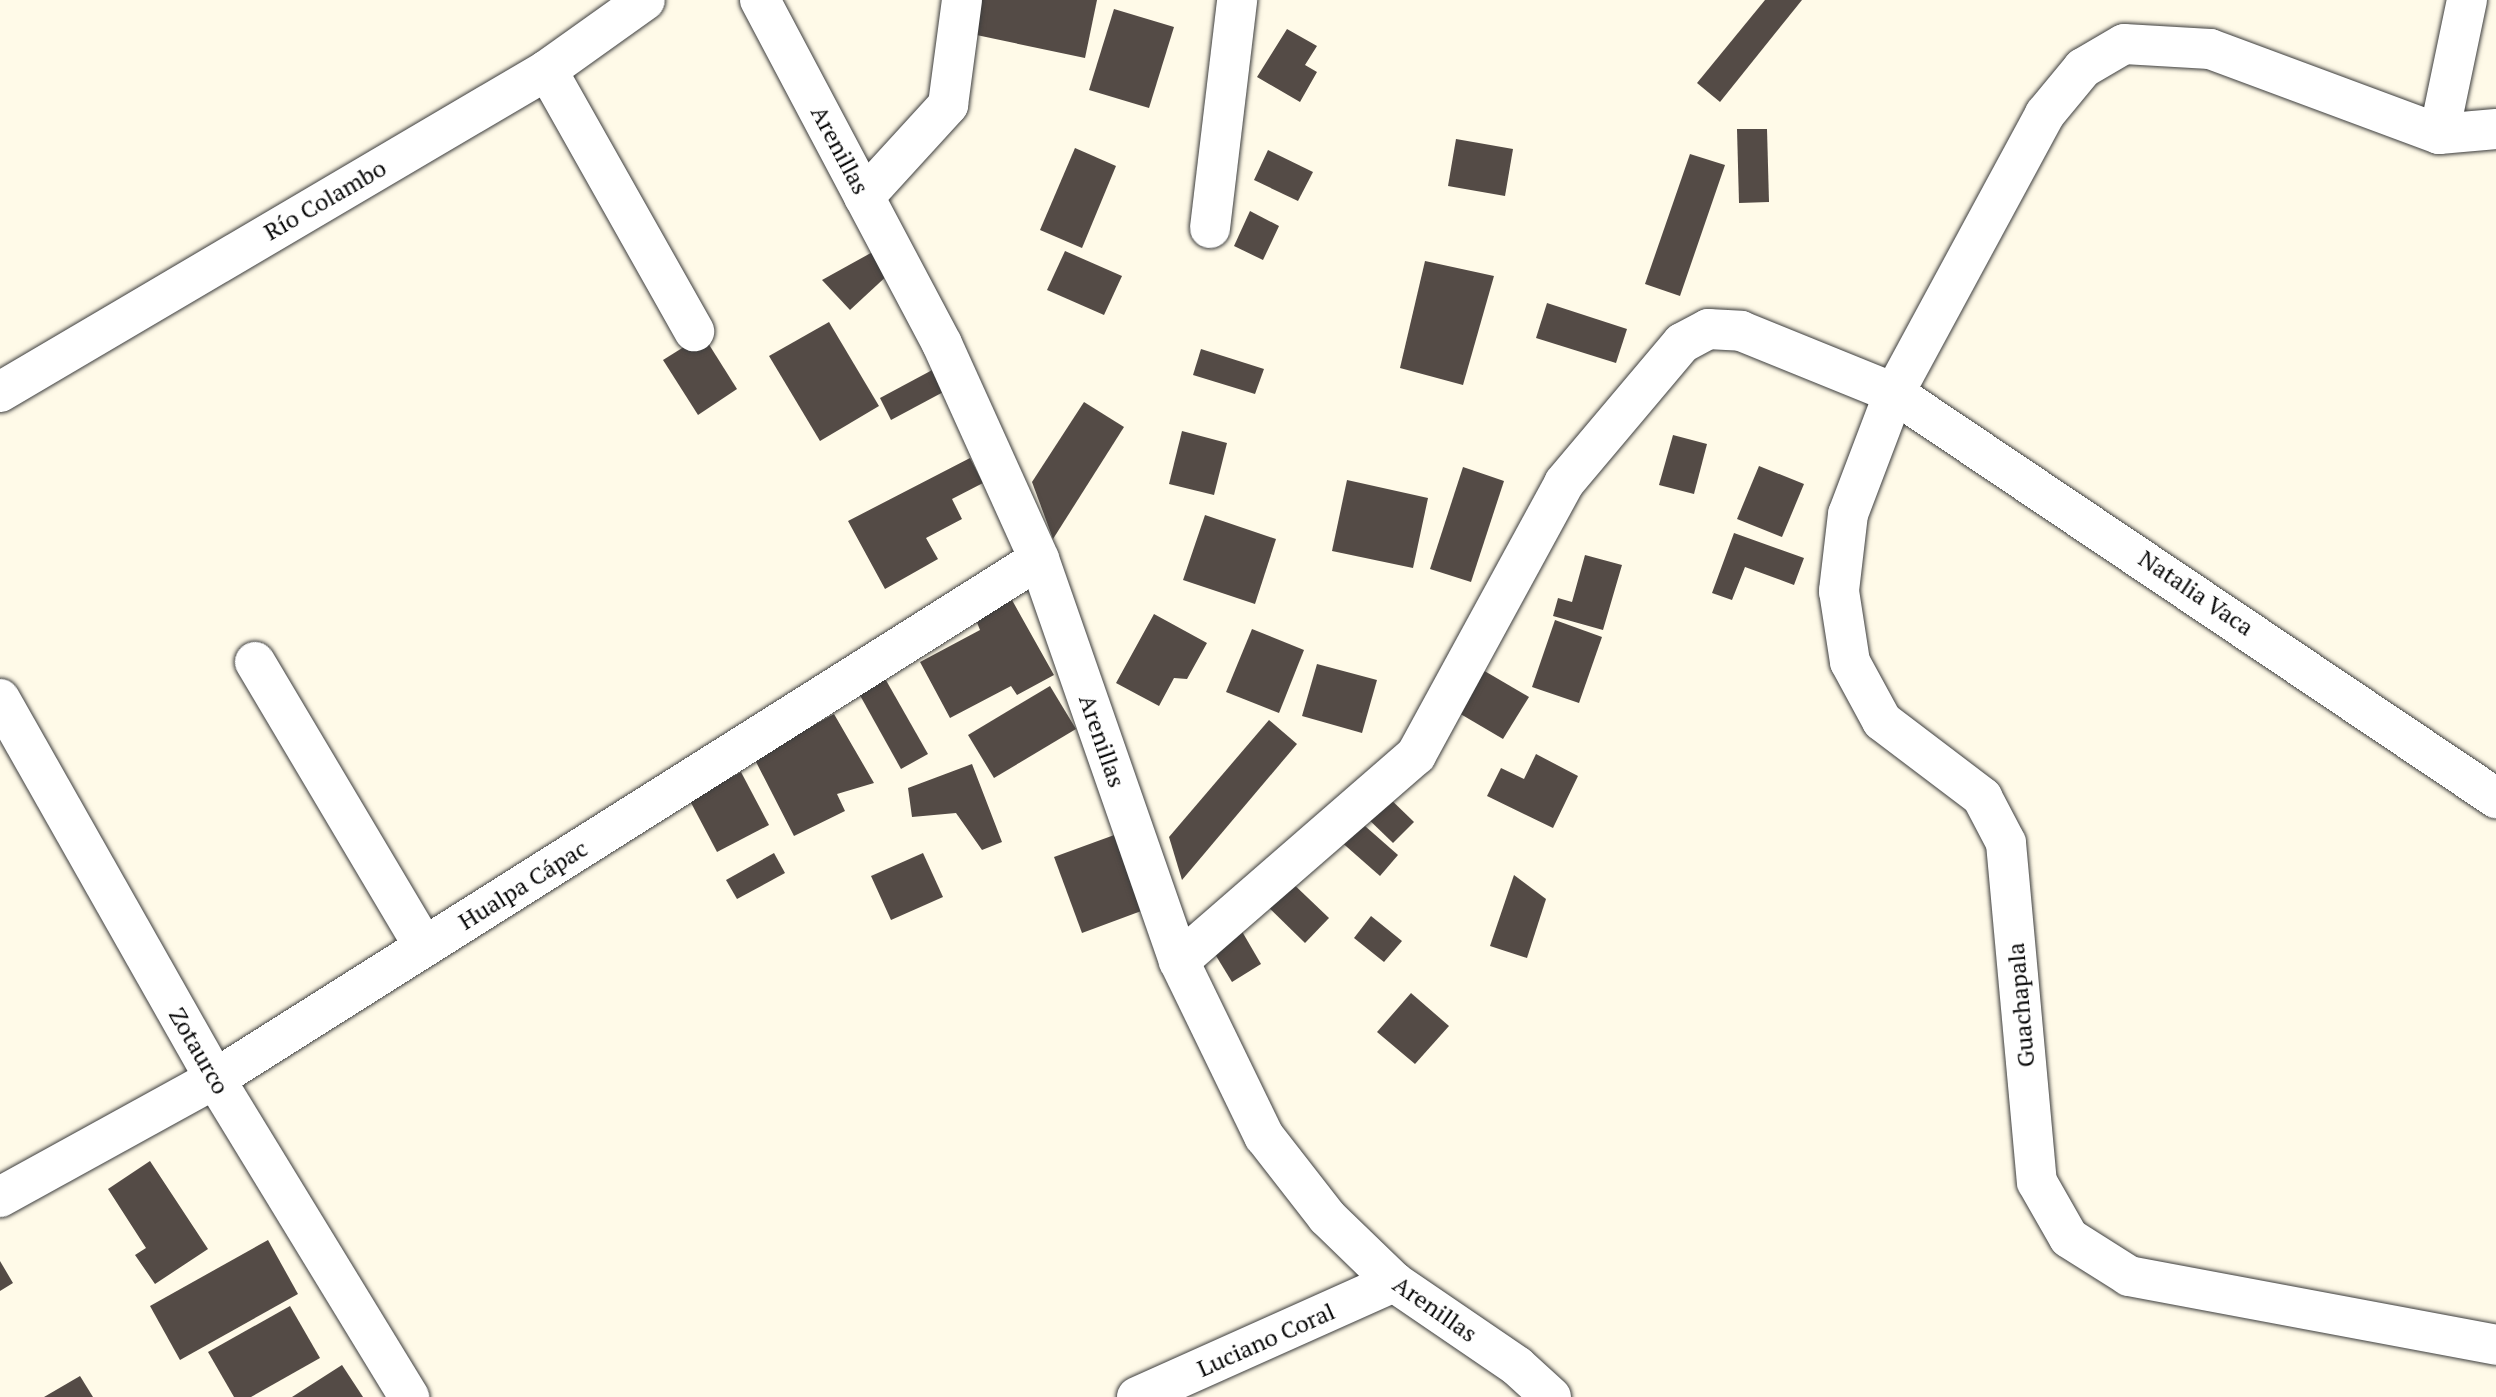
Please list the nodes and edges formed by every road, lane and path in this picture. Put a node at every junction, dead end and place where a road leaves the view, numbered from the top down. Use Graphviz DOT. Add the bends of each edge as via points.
graph roads {
  1 [pos="645,0"];
  2 [pos="760,0"];
  3 [pos="962,0"];
  4 [pos="1237,0"];
  5 [pos="2467,0"];
  6 [pos="547,70"];
  7 [pos="2496,129"];
  8 [pos="2439,134"];
  9 [pos="864,197"];
  10 [pos="1210,228"];
  11 [pos="694,331"];
  12 [pos="0,392"];
  13 [pos="1894,393"];
  14 [pos="1039,559"];
  15 [pos="255,662"];
  16 [pos="0,699"];
  17 [pos="2496,798"];
  18 [pos="424,947"];
  19 [pos="1179,961"];
  20 [pos="215,1079"];
  21 [pos="0,1197"];
  22 [pos="1394,1282"];
  23 [pos="2496,1345"];
  24 [pos="409,1397"];
  25 [pos="1137,1397"];
  26 [pos="1551,1397"];
  1 -- 6 [label="street, Río Colambo"];
  2 -- 9 [label="street, Arenillas"];
  3 -- 9 [label="street" via="948,105"];
  4 -- 10 [label="street"];
  5 -- 8 [label="street"];
  6 -- 11 [label="street"];
  6 -- 12 [label="street, Río Colambo"];
  7 -- 8 [label="street"];
  8 -- 13 [label="street, Guachapala" via="2210,49 2124,44 2083,68 2045,114"];
  9 -- 14 [label="street, Arenillas" via="942,344"];
  13 -- 17 [label="street, Natalia Vaca"];
  13 -- 19 [label="street, Natalia Vaca" via="1741,331 1708,329 1682,343 1564,483 1416,755"];
  13 -- 23 [label="street, Guachapala" via="1848,514 1839,591 1850,662 1882,721 1982,797 2006,843 2037,1182 2069,1238 2129,1276"];
  14 -- 18 [label="street, Hualpa Cápac"];
  14 -- 19 [label="street, Arenillas"];
  15 -- 18 [label="street"];
  16 -- 20 [label="street, Zotaurco"];
  18 -- 20 [label="street, Hualpa Cápac"];
  19 -- 22 [label="street, Arenillas" via="1264,1136 1327,1217"];
  20 -- 21 [label="street, Hualpa Cápac"];
  20 -- 24 [label="street, Zotaurco"];
  22 -- 25 [label="street, Luciano Coral"];
  22 -- 26 [label="street, Arenillas" via="1517,1366"];
}
